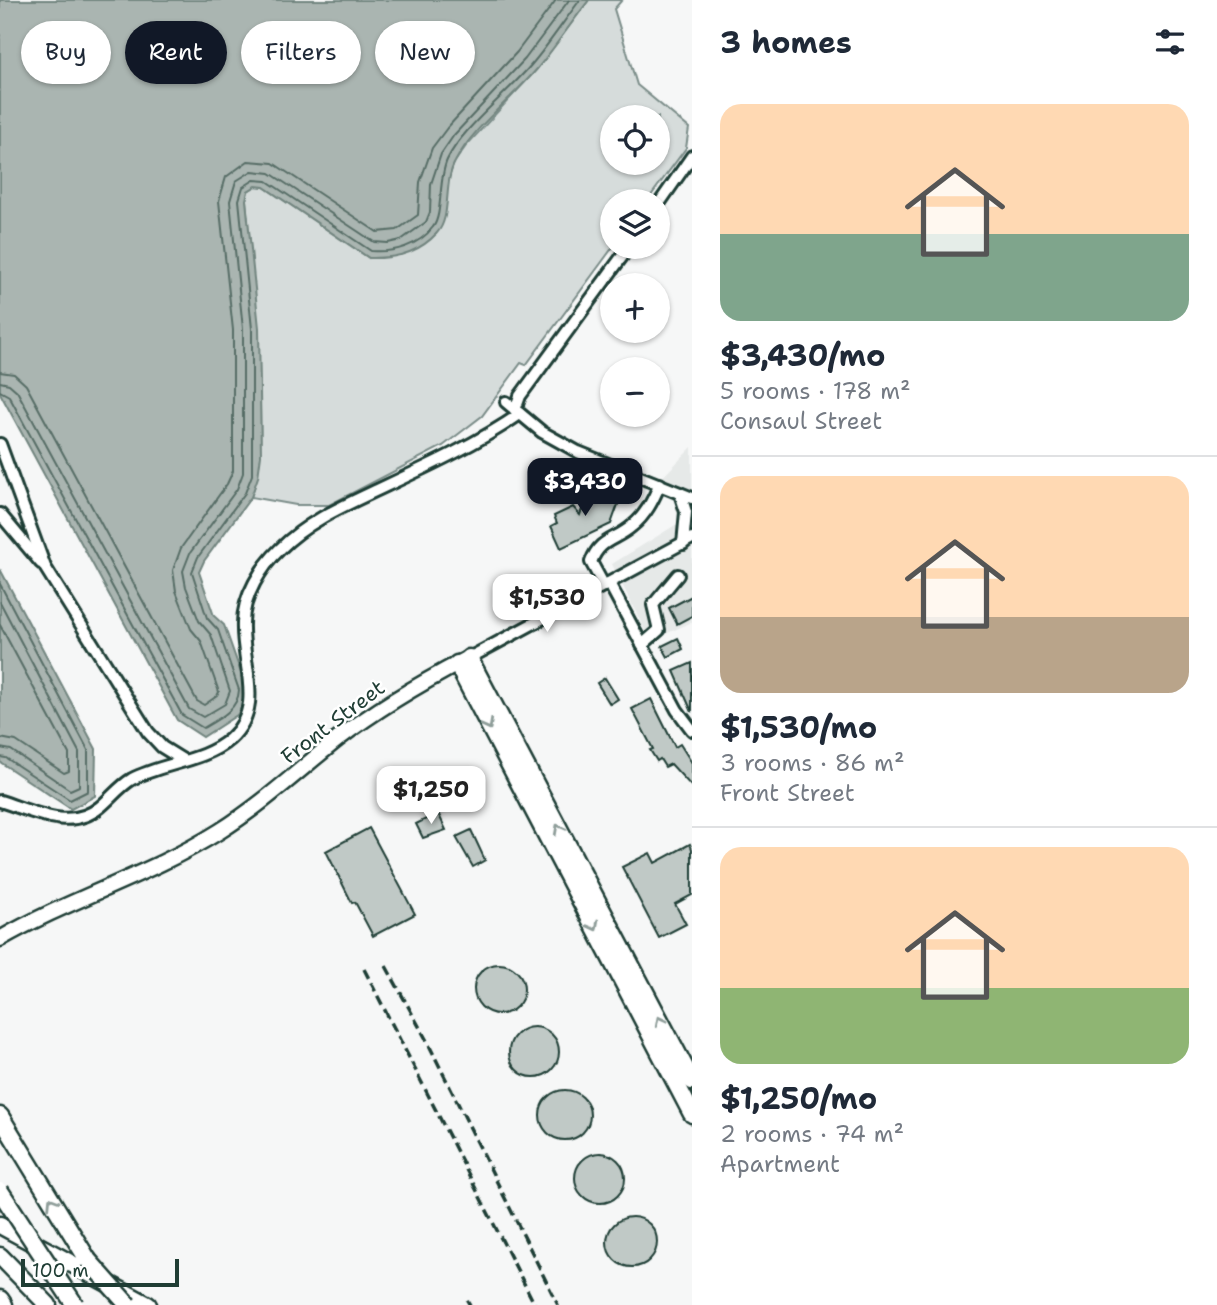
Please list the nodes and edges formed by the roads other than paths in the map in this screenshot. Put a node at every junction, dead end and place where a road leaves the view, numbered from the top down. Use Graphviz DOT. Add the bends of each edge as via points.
graph roads {
  1 [pos="692,156"];
  2 [pos="669,189"];
  3 [pos="620,259"];
  4 [pos="514,409"];
  5 [pos="0,444"];
  6 [pos="660,484"];
  7 [pos="687,493"];
  8 [pos="0,514"];
  9 [pos="687,541"];
  10 [pos="45,567"];
  11 [pos="678,575"];
  12 [pos="607,585"];
  13 [pos="642,645"];
  14 [pos="463,661"];
  15 [pos="692,730"];
  16 [pos="183,760"];
  17 [pos="0,801"];
  18 [pos="0,939"];
  19 [pos="692,1082"];
  20 [pos="692,1114"];
  21 [pos="0,1116"];
  22 [pos="0,1191"];
  23 [pos="0,1225"];
  24 [pos="0,1256"];
  25 [pos="88,1260"];
  26 [pos="0,1299"];
  27 [pos="4,1305"];
  28 [pos="48,1305"];
  29 [pos="75,1305"];
  30 [pos="119,1305"];
  31 [pos="128,1305"];
  32 [pos="148,1305"];
  1 -- 2 [label="street"];
  3 -- 4 [label="street"];
  4 -- 6 [label="street" via="578,452"];
  4 -- 16 [label="street" via="427,466 317,520 279,549 253,586 243,620 251,683 246,716 229,740"];
  5 -- 10 [label="street"];
  6 -- 7 [label="street"];
  6 -- 12 [label="street" via="646,512 615,538 603,542 593,555 591,562"];
  7 -- 9 [label="street"];
  8 -- 10 [label="street"];
  9 -- 12 [label="street, Front Street"];
  10 -- 16 [label="street" via="148,732"];
  11 -- 13 [label="street" via="653,605 659,630"];
  12 -- 13 [label="street"];
  12 -- 14 [label="street, Front Street"];
  13 -- 15 [label="street"];
  14 -- 18 [label="main road, Front Street" via="365,719 262,802 205,840"];
  19 -- 14 [label="highway, one-way"];
  14 -- 20 [label="highway, one-way"];
  16 -- 17 [label="street" via="130,780 85,817 67,821"];
  25 -- 21 [label="highway, one-way"];
  22 -- 29 [label="highway, bridge"];
  23 -- 32 [label="highway"];
  24 -- 28 [label="highway"];
  25 -- 30 [label="highway, bridge"];
  25 -- 31 [label="highway, bridge"];
  26 -- 27 [label="highway"];
}
